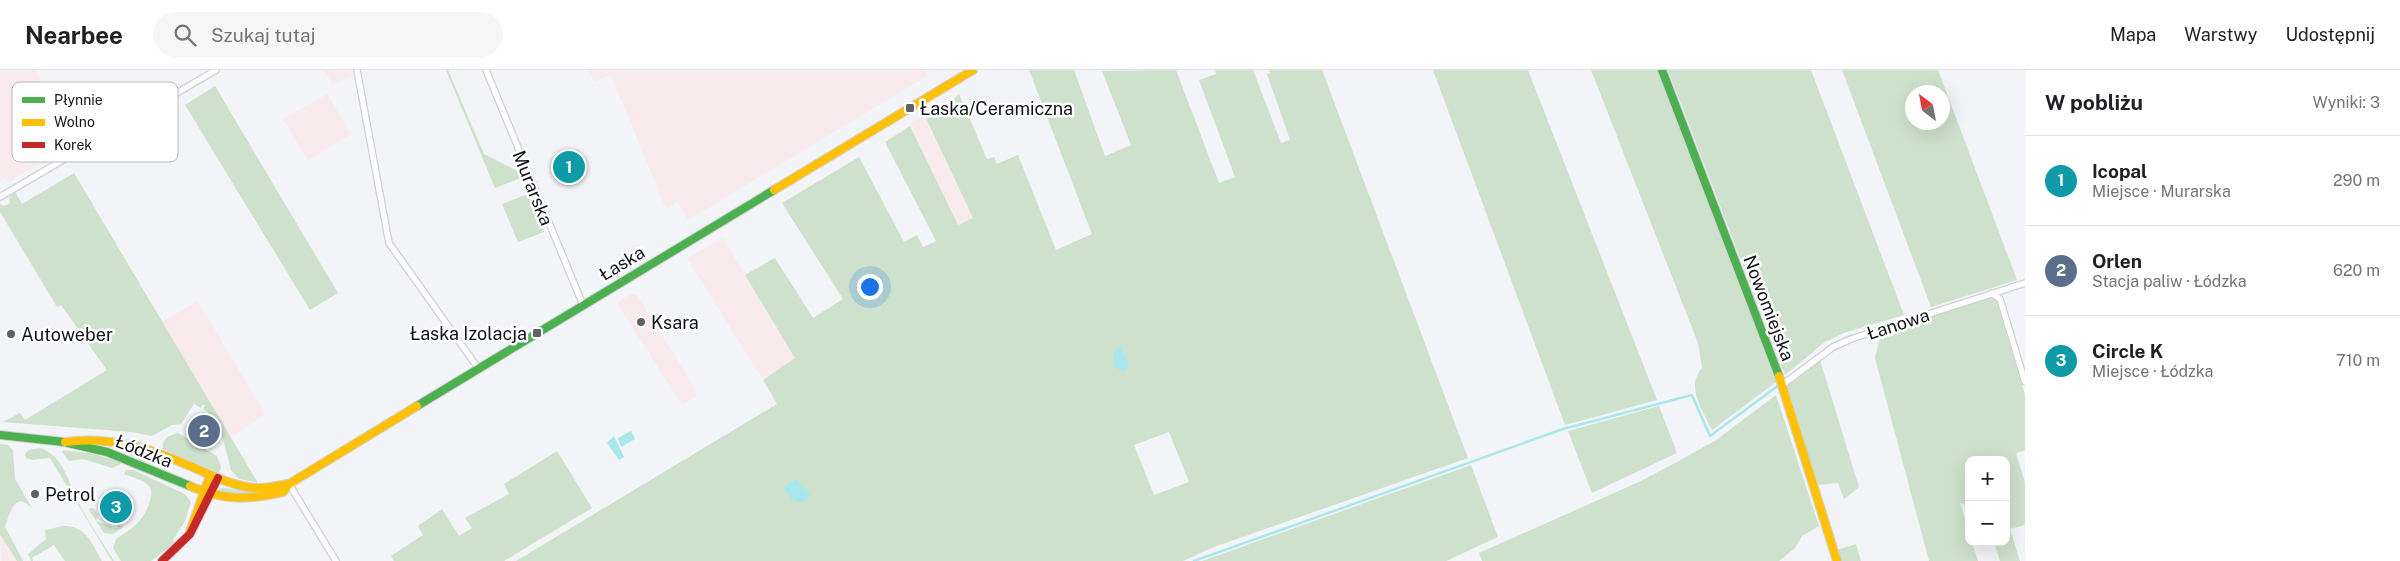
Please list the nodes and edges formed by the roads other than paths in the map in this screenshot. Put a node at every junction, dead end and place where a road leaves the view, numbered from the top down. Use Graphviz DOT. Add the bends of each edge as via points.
graph roads {
  1 [pos="216,70"];
  2 [pos="356,70"];
  3 [pos="486,70"];
  4 [pos="973,70"];
  5 [pos="1662,70"];
  6 [pos="178,92"];
  7 [pos="60,162"];
  8 [pos="0,197"];
  9 [pos="2025,284"];
  10 [pos="1992,293"];
  11 [pos="583,305"];
  12 [pos="478,368"];
  13 [pos="2025,382"];
  14 [pos="1782,383"];
  15 [pos="0,435"];
  16 [pos="64,442"];
  17 [pos="210,475"];
  18 [pos="218,478"];
  19 [pos="289,484"];
  20 [pos="206,494"];
  21 [pos="162,561"];
  22 [pos="336,561"];
  23 [pos="1837,561"];
  1 -- 6 [label="street"];
  2 -- 12 [label="street" via="389,243"];
  3 -- 11 [label="street, Murarska"];
  4 -- 11 [label="main road, Łaska"];
  5 -- 14 [label="main road, Nowomiejska"];
  7 -- 8 [label="street"];
  9 -- 10 [label="street, Łanowa"];
  10 -- 13 [label="street" via="2000,299"];
  10 -- 14 [label="street, Łanowa" via="1851,339"];
  11 -- 12 [label="main road, Łaska"];
  12 -- 19 [label="main road, Łaska"];
  14 -- 23 [label="main road, Nowomiejska"];
  15 -- 16 [label="main road, Łódzka"];
  16 -- 17 [label="main road, Łódzka" via="78,439 136,444"];
  16 -- 20 [label="main road, Łódzka" via="124,457"];
  17 -- 18 [label="main road, Łaska"];
  17 -- 20 [label="main road"];
  18 -- 19 [label="main road, Łaska" via="256,488"];
  18 -- 20 [label="main road"];
  19 -- 20 [label="main road, Łaska" via="283,492 264,498"];
  19 -- 22 [label="street"];
  20 -- 21 [label="main road" via="189,535"];
}
